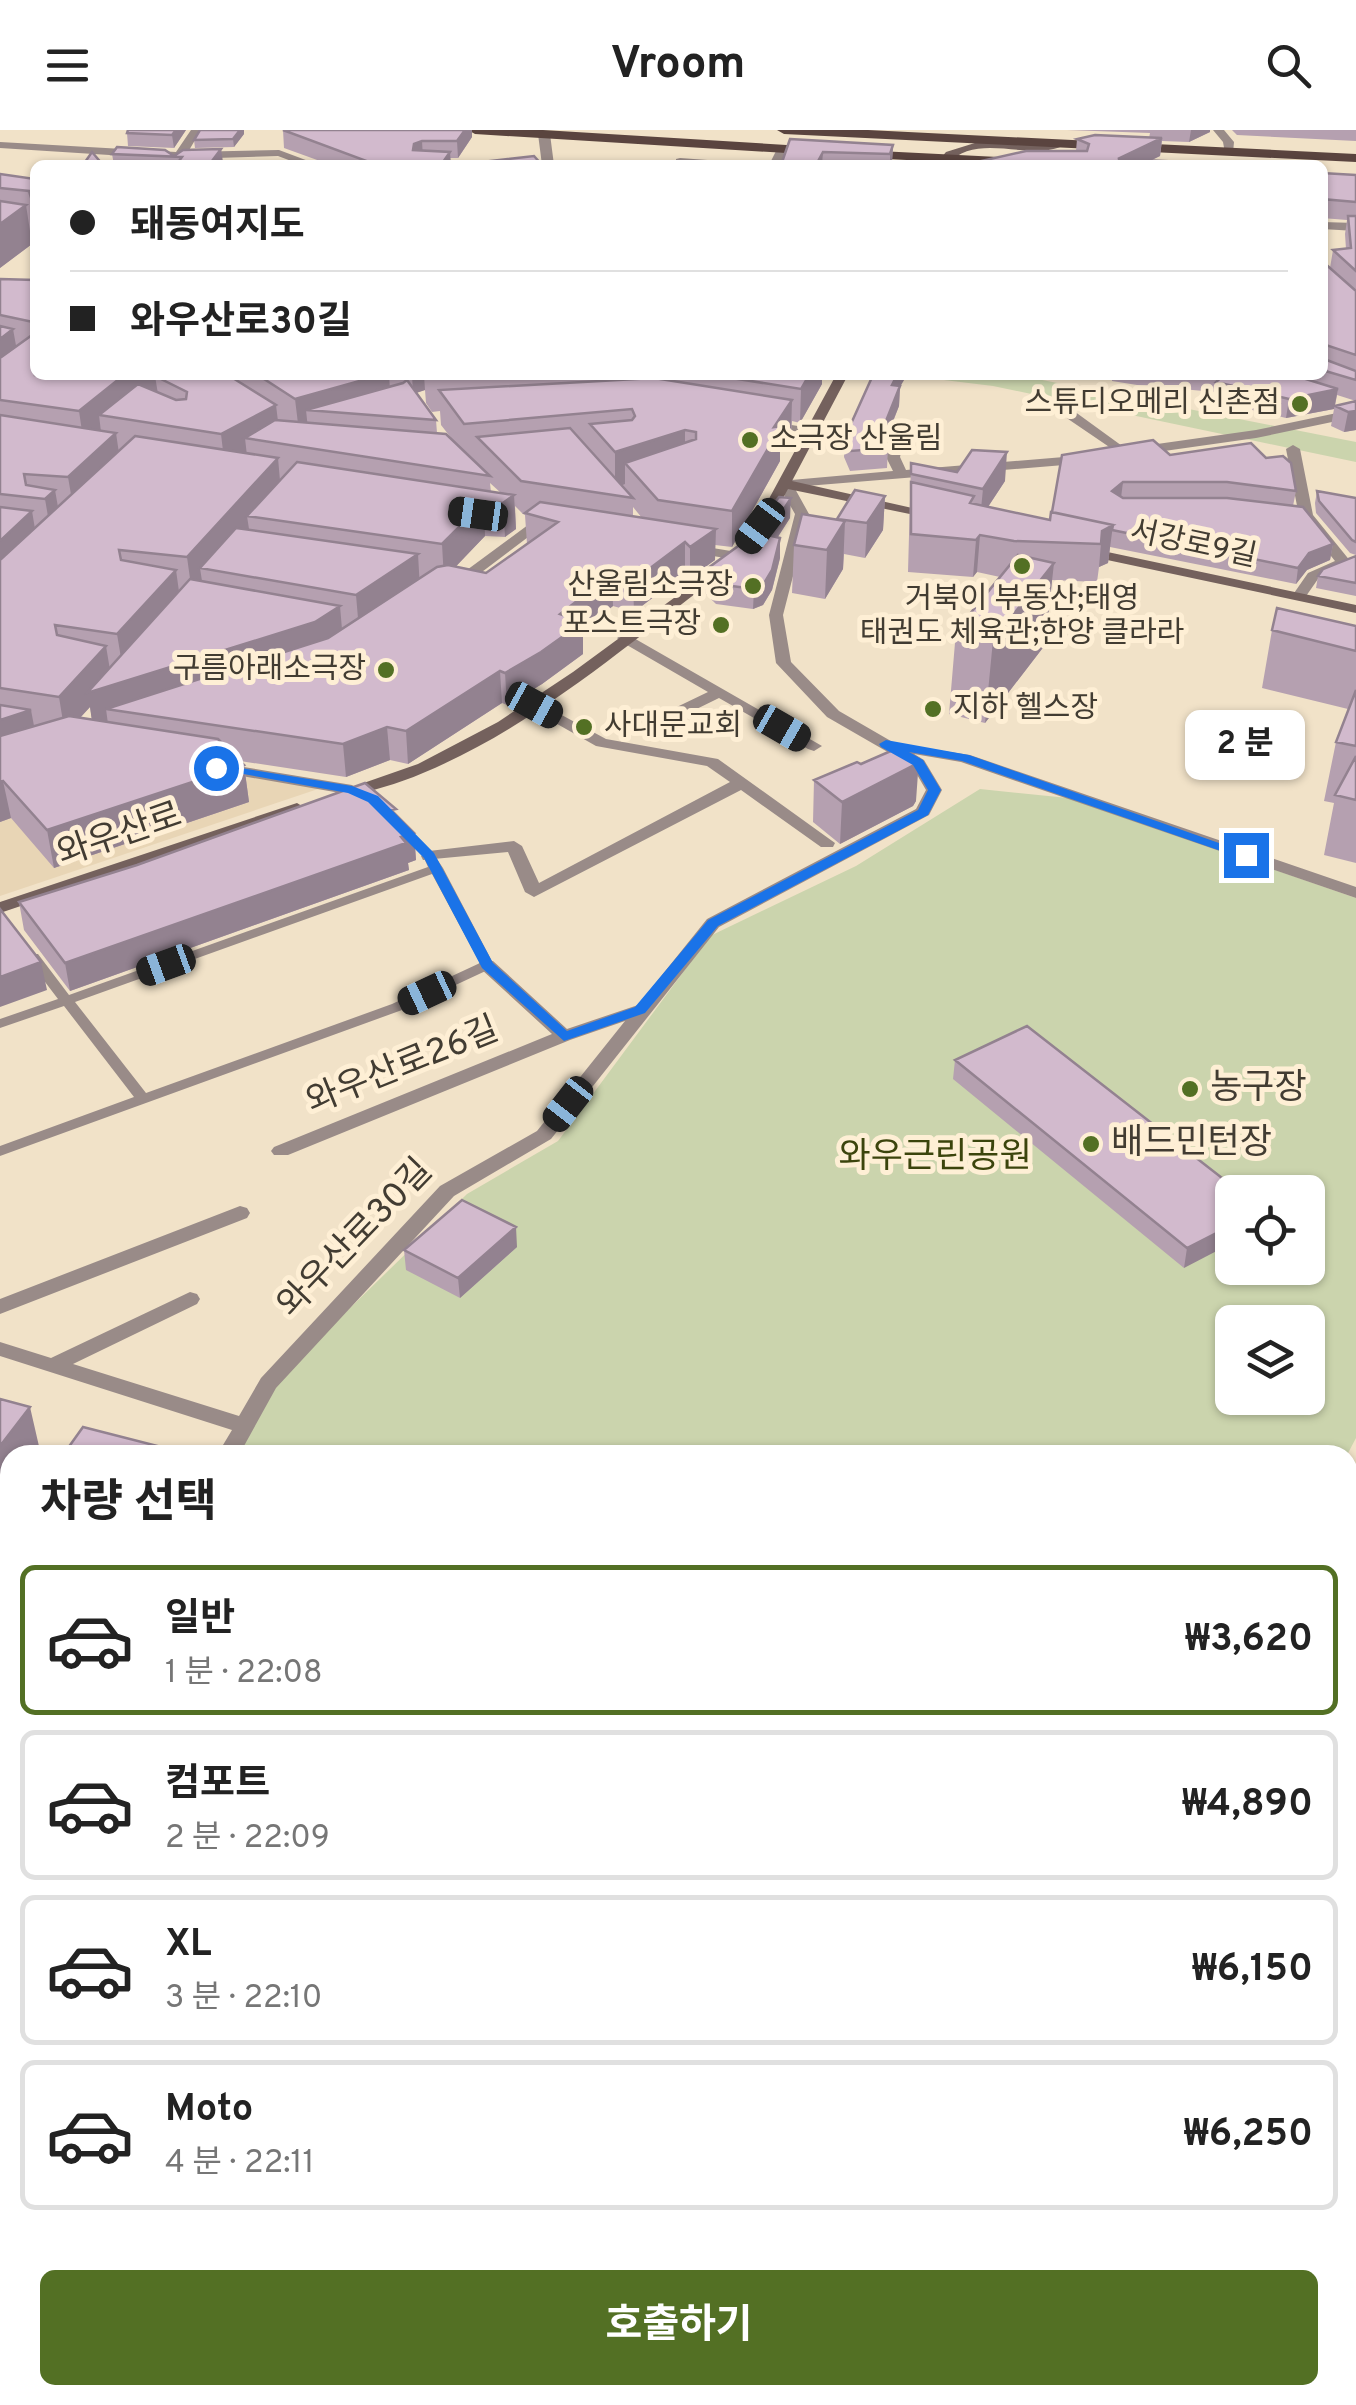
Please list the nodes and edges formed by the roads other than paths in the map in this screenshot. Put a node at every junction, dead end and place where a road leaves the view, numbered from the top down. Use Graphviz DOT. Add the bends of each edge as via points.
graph roads {
  1 [pos="196,130"];
  2 [pos="474,130"];
  3 [pos="787,130"];
  4 [pos="1218,130"];
  5 [pos="544,134"];
  6 [pos="992,136"];
  7 [pos="0,144"];
  8 [pos="1059,144"];
  9 [pos="782,149"];
  10 [pos="1229,152"];
  11 [pos="1356,158"];
  12 [pos="177,160"];
  13 [pos="298,160"];
  14 [pos="547,160"];
  15 [pos="777,160"];
  16 [pos="917,160"];
  17 [pos="944,160"];
  18 [pos="1328,225"];
  19 [pos="1356,227"];
  20 [pos="0,232"];
  21 [pos="30,237"];
  22 [pos="836,380"];
  23 [pos="1050,401"];
  24 [pos="1339,402"];
  25 [pos="1356,410"];
  26 [pos="752,422"];
  27 [pos="810,432"];
  28 [pos="898,435"];
  29 [pos="1293,449"];
  30 [pos="1124,452"];
  31 [pos="902,474"];
  32 [pos="784,484"];
  33 [pos="1302,495"];
  34 [pos="1320,496"];
  35 [pos="1288,515"];
  36 [pos="1306,516"];
  37 [pos="514,519"];
  38 [pos="953,522"];
  39 [pos="537,524"];
  40 [pos="556,528"];
  41 [pos="671,546"];
  42 [pos="1066,546"];
  43 [pos="737,556"];
  44 [pos="1350,561"];
  45 [pos="444,587"];
  46 [pos="1299,596"];
  47 [pos="1356,608"];
  48 [pos="625,638"];
  49 [pos="720,692"];
  50 [pos="534,705"];
  51 [pos="662,720"];
  52 [pos="886,744"];
  53 [pos="814,746"];
  54 [pos="198,765"];
  55 [pos="743,782"];
  56 [pos="352,790"];
  57 [pos="373,799"];
  58 [pos="387,814"];
  59 [pos="827,843"];
  60 [pos="433,862"];
  61 [pos="1356,893"];
  62 [pos="2,914"];
  63 [pos="26,947"];
  64 [pos="488,965"];
  65 [pos="66,1000"];
  66 [pos="640,1010"];
  67 [pos="0,1024"];
  68 [pos="564,1036"];
  69 [pos="143,1099"];
  70 [pos="0,1151"];
  71 [pos="281,1152"];
  72 [pos="240,1213"];
  73 [pos="190,1299"];
  74 [pos="0,1307"];
  75 [pos="0,1350"];
  76 [pos="50,1367"];
  77 [pos="242,1426"];
  78 [pos="233,1445"];
  1 -- 12 [label="street"];
  2 -- 5 [label="main road"];
  3 -- 6 [label="main road"];
  4 -- 10 [label="street"];
  5 -- 9 [label="main road"];
  5 -- 14 [label="street"];
  6 -- 8 [label="main road"];
  7 -- 12 [label="street"];
  8 -- 10 [label="main road"];
  8 -- 17 [label="street" via="976,146"];
  9 -- 15 [label="street"];
  9 -- 16 [label="main road"];
  10 -- 11 [label="main road"];
  12 -- 13 [label="street" via="279,153"];
  18 -- 19 [label="street"];
  20 -- 21 [label="street"];
  22 -- 27 [label="street, 와우산로"];
  23 -- 30 [label="street"];
  24 -- 25 [label="street"];
  25 -- 30 [label="street" via="1256,434"];
  26 -- 27 [label="lane"];
  27 -- 32 [label="street, 와우산로"];
  28 -- 31 [label="street" via="892,456"];
  29 -- 33 [label="street"];
  30 -- 31 [label="street"];
  31 -- 32 [label="street"];
  32 -- 38 [label="street"];
  32 -- 43 [label="street, 와우산로"];
  32 -- 52 [label="street, 와우산로30길" via="802,514 776,615 784,663 834,714"];
  33 -- 34 [label="street"];
  33 -- 36 [label="street"];
  35 -- 36 [label="street"];
  36 -- 44 [label="street"];
  37 -- 39 [label="street"];
  39 -- 40 [label="street"];
  39 -- 45 [label="street"];
  41 -- 43 [label="street"];
  42 -- 46 [label="street, 서강로9길"];
  43 -- 48 [label="street, 와우산로"];
  44 -- 46 [label="street" via="1314,576"];
  46 -- 47 [label="street, 서강로9길"];
  48 -- 49 [label="street"];
  48 -- 50 [label="street, 와우산로"];
  49 -- 51 [label="street"];
  49 -- 53 [label="street"];
  50 -- 55 [label="street" via="602,743 712,762"];
  50 -- 56 [label="street, 와우산로" via="421,769"];
  52 -- 61 [label="street, 와우산로30길" via="964,758"];
  52 -- 66 [label="street, 와우산로30길" via="918,763 934,790 923,812 713,923"];
  54 -- 56 [label="street"];
  55 -- 59 [label="street"];
  55 -- 60 [label="street" via="534,892 514,846"];
  56 -- 57 [label="lane"];
  56 -- 62 [label="street, 와우산로"];
  58 -- 60 [label="lane, 와우산로26길"];
  60 -- 64 [label="lane, 와우산로26길"];
  60 -- 65 [label="lane"];
  63 -- 65 [label="lane"];
  64 -- 68 [label="street, 와우산로26길"];
  64 -- 69 [label="lane, 와우산로26길" via="397,1007"];
  65 -- 67 [label="lane"];
  65 -- 69 [label="lane"];
  66 -- 68 [label="street"];
  66 -- 77 [label="street, 와우산로30길" via="544,1135 447,1191 268,1383"];
  68 -- 71 [label="street, 와우산로26길"];
  69 -- 70 [label="lane, 와우산로26길"];
  72 -- 74 [label="street"];
  73 -- 76 [label="street"];
  75 -- 76 [label="street"];
  76 -- 77 [label="street"];
  77 -- 78 [label="street, 와우산로30길"];
}
